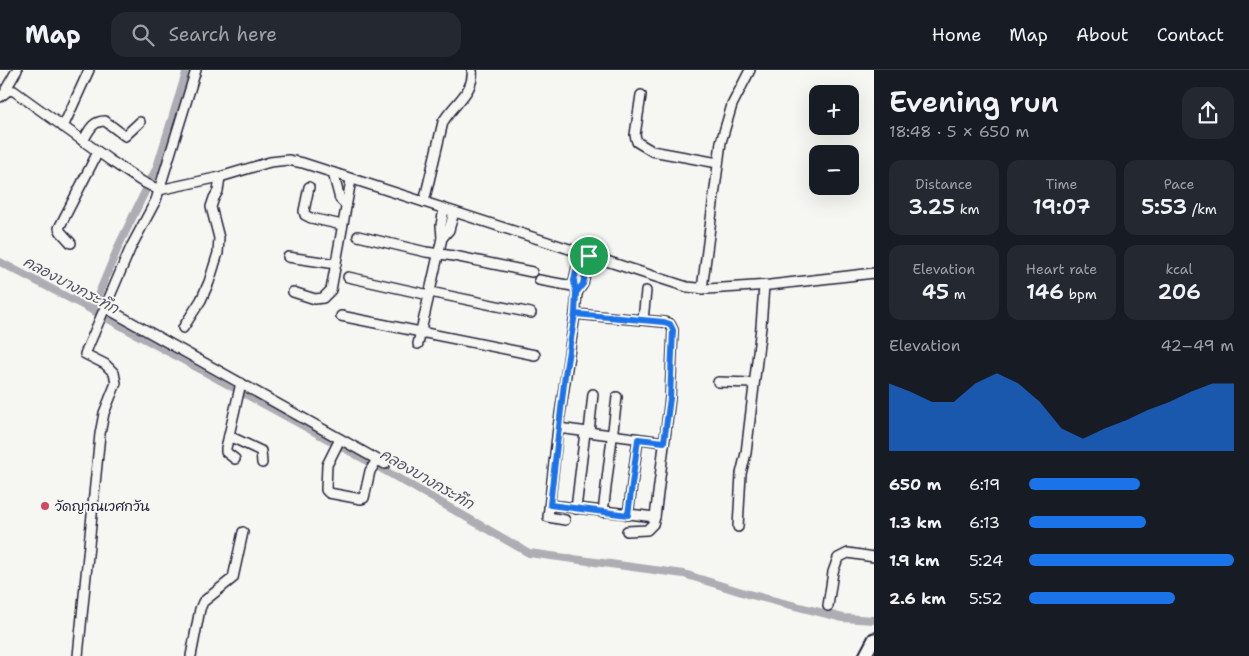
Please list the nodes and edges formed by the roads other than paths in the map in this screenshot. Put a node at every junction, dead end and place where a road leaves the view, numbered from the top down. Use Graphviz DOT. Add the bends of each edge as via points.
graph roads {
  1 [pos="17,70"];
  2 [pos="89,70"];
  3 [pos="196,70"];
  4 [pos="472,70"];
  5 [pos="750,70"];
  6 [pos="5,88"];
  7 [pos="641,95"];
  8 [pos="0,97"];
  9 [pos="140,122"];
  10 [pos="62,127"];
  11 [pos="83,141"];
  12 [pos="98,152"];
  13 [pos="718,163"];
  14 [pos="333,174"];
  15 [pos="220,177"];
  16 [pos="351,180"];
  17 [pos="308,187"];
  18 [pos="156,188"];
  19 [pos="424,202"];
  20 [pos="346,205"];
  21 [pos="444,209"];
  22 [pos="454,212"];
  23 [pos="342,226"];
  24 [pos="358,236"];
  25 [pos="442,238"];
  26 [pos="71,243"];
  27 [pos="438,254"];
  28 [pos="585,255"];
  29 [pos="288,257"];
  30 [pos="336,264"];
  31 [pos="532,272"];
  32 [pos="874,273"];
  33 [pos="348,277"];
  34 [pos="539,280"];
  35 [pos="764,286"];
  36 [pos="577,289"];
  37 [pos="702,289"];
  38 [pos="646,291"];
  39 [pos="293,292"];
  40 [pos="429,293"];
  41 [pos="530,312"];
  42 [pos="103,313"];
  43 [pos="575,314"];
  44 [pos="341,316"];
  45 [pos="643,320"];
  46 [pos="183,328"];
  47 [pos="422,332"];
  48 [pos="418,344"];
  49 [pos="535,354"];
  50 [pos="718,382"];
  51 [pos="753,383"];
  52 [pos="240,387"];
  53 [pos="593,394"];
  54 [pos="617,397"];
  55 [pos="558,428"];
  56 [pos="587,432"];
  57 [pos="614,435"];
  58 [pos="228,436"];
  59 [pos="638,439"];
  60 [pos="340,440"];
  61 [pos="664,442"];
  62 [pos="236,459"];
  63 [pos="262,464"];
  64 [pos="550,505"];
  65 [pos="576,509"];
  66 [pos="603,512"];
  67 [pos="628,515"];
  68 [pos="655,517"];
  69 [pos="565,520"];
  70 [pos="738,527"];
  71 [pos="627,531"];
  72 [pos="242,532"];
  73 [pos="874,557"];
  74 [pos="828,606"];
  75 [pos="874,639"];
  76 [pos="78,656"];
  77 [pos="191,656"];
  78 [pos="865,656"];
  1 -- 6 [label="street"];
  2 -- 10 [label="street"];
  3 -- 18 [label="street"];
  4 -- 19 [label="street" via="471,85 443,122"];
  5 -- 13 [label="street" via="732,105"];
  6 -- 8 [label="street"];
  6 -- 10 [label="street" via="23,96"];
  7 -- 13 [label="street" via="635,135 637,142 652,151"];
  9 -- 11 [label="street" via="126,136 106,121 96,122"];
  10 -- 11 [label="street"];
  11 -- 12 [label="street"];
  12 -- 18 [label="street"];
  12 -- 26 [label="street" via="59,228"];
  13 -- 37 [label="street"];
  14 -- 15 [label="street" via="288,160 264,163"];
  14 -- 16 [label="street"];
  14 -- 20 [label="street" via="340,199"];
  15 -- 18 [label="street"];
  15 -- 46 [label="street" via="211,207 219,238 218,253 201,300"];
  16 -- 19 [label="street"];
  16 -- 20 [label="street"];
  17 -- 23 [label="street" via="305,215"];
  18 -- 42 [label="street"];
  19 -- 21 [label="street"];
  20 -- 23 [label="street"];
  21 -- 22 [label="street"];
  21 -- 25 [label="street"];
  22 -- 25 [label="street" via="449,230"];
  22 -- 28 [label="street"];
  23 -- 30 [label="street"];
  24 -- 27 [label="street"];
  25 -- 27 [label="street"];
  27 -- 31 [label="street"];
  27 -- 40 [label="street"];
  28 -- 36 [label="street"];
  28 -- 37 [label="street" via="668,282"];
  29 -- 30 [label="street"];
  30 -- 39 [label="street" via="331,290 323,298 315,299"];
  32 -- 35 [label="street"];
  33 -- 40 [label="street"];
  34 -- 36 [label="street"];
  35 -- 37 [label="street"];
  35 -- 51 [label="street"];
  36 -- 43 [label="street"];
  38 -- 45 [label="street"];
  40 -- 41 [label="street"];
  40 -- 47 [label="street"];
  42 -- 52 [label="street"];
  42 -- 76 [label="street" via="85,354 105,364 114,373 116,383 100,434"];
  43 -- 45 [label="street"];
  43 -- 55 [label="street"];
  44 -- 47 [label="street"];
  45 -- 61 [label="street" via="670,324 673,330"];
  47 -- 48 [label="street"];
  47 -- 49 [label="street"];
  50 -- 51 [label="street"];
  51 -- 70 [label="street" via="741,474"];
  52 -- 58 [label="street"];
  52 -- 60 [label="street"];
  53 -- 56 [label="street"];
  54 -- 57 [label="street"];
  55 -- 56 [label="street"];
  55 -- 64 [label="street"];
  56 -- 57 [label="street"];
  56 -- 65 [label="street"];
  57 -- 59 [label="street"];
  57 -- 66 [label="street"];
  58 -- 62 [label="street" via="226,452"];
  58 -- 63 [label="street" via="261,451"];
  59 -- 61 [label="street"];
  59 -- 67 [label="street"];
  60 -- 60 [label="street" via="327,465 326,490 364,498 370,472 380,462"];
  61 -- 68 [label="street"];
  64 -- 65 [label="street"];
  64 -- 69 [label="street" via="548,517"];
  65 -- 66 [label="street"];
  66 -- 67 [label="street"];
  67 -- 68 [label="street"];
  68 -- 71 [label="street" via="647,530"];
  72 -- 77 [label="street" via="234,578 203,602"];
  73 -- 74 [label="street" via="848,553 838,558"];
  75 -- 78 [label="main road"];
}
